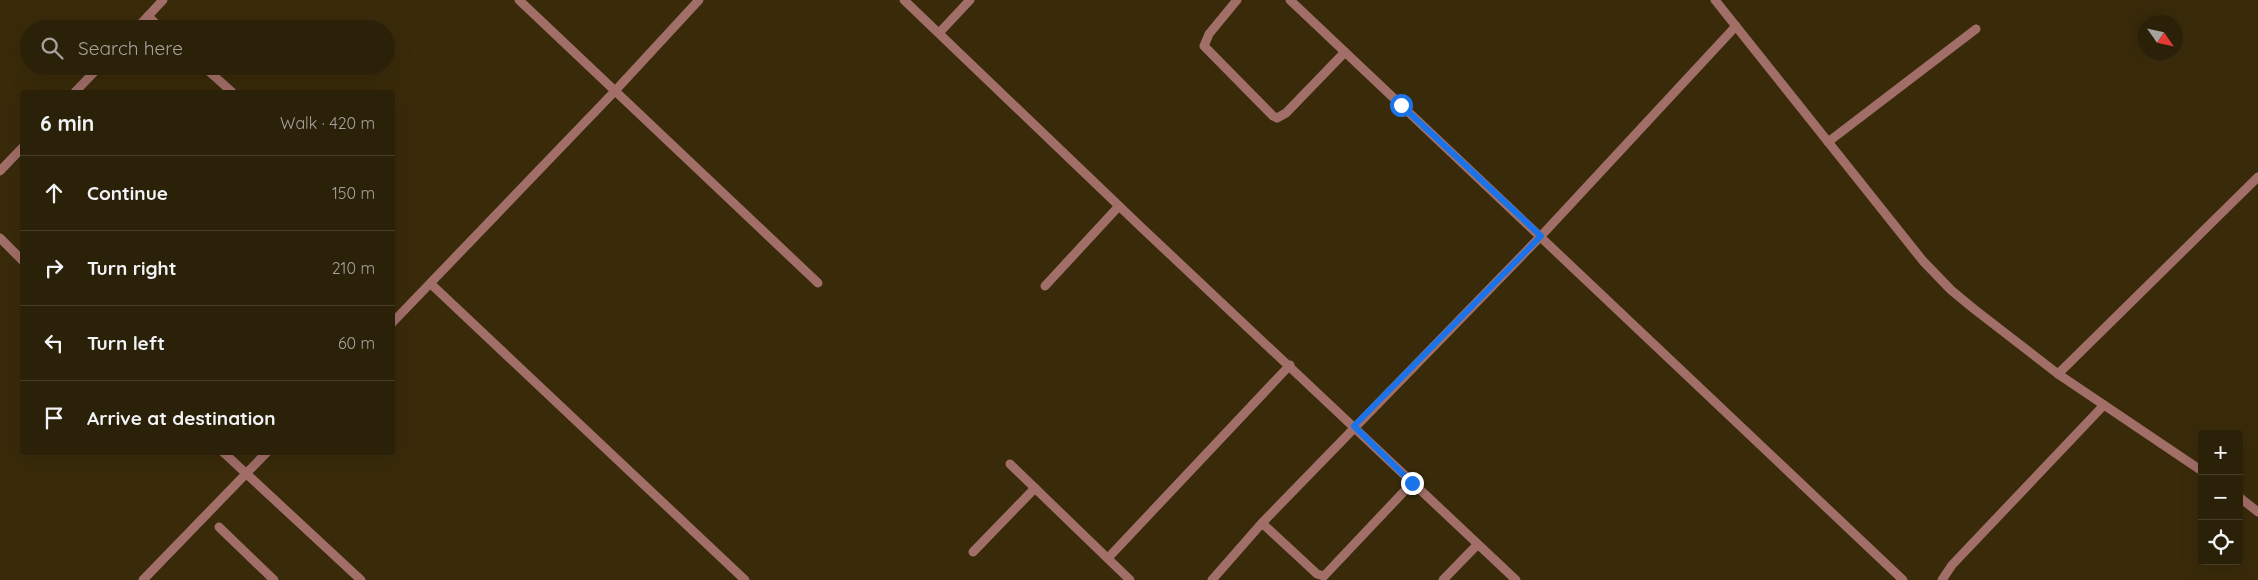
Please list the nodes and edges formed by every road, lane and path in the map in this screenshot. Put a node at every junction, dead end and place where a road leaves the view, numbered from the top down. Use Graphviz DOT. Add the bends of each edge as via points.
graph roads {
  1 [pos="163,0"];
  2 [pos="519,0"];
  3 [pos="699,0"];
  4 [pos="904,0"];
  5 [pos="970,0"];
  6 [pos="1237,0"];
  7 [pos="1290,0"];
  8 [pos="1715,0"];
  9 [pos="148,16"];
  10 [pos="144,20"];
  11 [pos="152,20"];
  12 [pos="1736,26"];
  13 [pos="1976,29"];
  14 [pos="939,33"];
  15 [pos="1345,52"];
  16 [pos="91,75"];
  17 [pos="213,75"];
  18 [pos="77,90"];
  19 [pos="230,90"];
  20 [pos="614,92"];
  21 [pos="1828,142"];
  22 [pos="20,150"];
  23 [pos="0,171"];
  24 [pos="2258,177"];
  25 [pos="1119,206"];
  26 [pos="1541,236"];
  27 [pos="0,238"];
  28 [pos="20,258"];
  29 [pos="818,283"];
  30 [pos="431,284"];
  31 [pos="1045,286"];
  32 [pos="395,320"];
  33 [pos="1290,365"];
  34 [pos="2058,374"];
  35 [pos="2104,405"];
  36 [pos="1354,426"];
  37 [pos="226,455"];
  38 [pos="264,455"];
  39 [pos="1010,464"];
  40 [pos="2198,469"];
  41 [pos="246,474"];
  42 [pos="1412,483"];
  43 [pos="1035,488"];
  44 [pos="2243,500"];
  45 [pos="2258,512"];
  46 [pos="1262,523"];
  47 [pos="219,527"];
  48 [pos="1476,544"];
  49 [pos="973,552"];
  50 [pos="1108,558"];
  51 [pos="358,579"];
  52 [pos="143,580"];
  53 [pos="274,580"];
  54 [pos="745,580"];
  55 [pos="1130,580"];
  56 [pos="1212,580"];
  57 [pos="1442,580"];
  58 [pos="1516,580"];
  59 [pos="1903,580"];
  60 [pos="1942,580"];
  1 -- 9 [label="street"];
  2 -- 20 [label="street"];
  3 -- 20 [label="street"];
  4 -- 14 [label="street"];
  5 -- 14 [label="street"];
  6 -- 15 [label="street" via="1208,34 1204,46 1276,118 1286,113"];
  7 -- 15 [label="street"];
  8 -- 12 [label="street"];
  9 -- 10 [label="street"];
  9 -- 11 [label="street"];
  12 -- 21 [label="street"];
  12 -- 26 [label="street"];
  13 -- 21 [label="street"];
  14 -- 25 [label="street"];
  15 -- 26 [label="street"];
  16 -- 18 [label="street"];
  17 -- 19 [label="street"];
  20 -- 29 [label="street"];
  20 -- 30 [label="street"];
  21 -- 34 [label="street" via="1934,274"];
  22 -- 23 [label="street"];
  24 -- 34 [label="street"];
  25 -- 31 [label="street"];
  25 -- 33 [label="street"];
  26 -- 36 [label="street"];
  26 -- 59 [label="street"];
  27 -- 28 [label="street"];
  30 -- 32 [label="street"];
  30 -- 54 [label="street"];
  33 -- 36 [label="street"];
  33 -- 50 [label="street"];
  34 -- 35 [label="street"];
  35 -- 40 [label="street"];
  35 -- 60 [label="street" via="1952,565"];
  36 -- 42 [label="street"];
  36 -- 46 [label="street"];
  37 -- 41 [label="street"];
  38 -- 41 [label="street"];
  39 -- 43 [label="street"];
  41 -- 51 [label="street"];
  41 -- 52 [label="street"];
  42 -- 46 [label="street" via="1324,576 1317,574"];
  42 -- 48 [label="street"];
  43 -- 49 [label="street"];
  43 -- 50 [label="street"];
  44 -- 45 [label="street"];
  46 -- 56 [label="street"];
  47 -- 53 [label="street"];
  48 -- 57 [label="street"];
  48 -- 58 [label="street"];
  50 -- 55 [label="street"];
}
